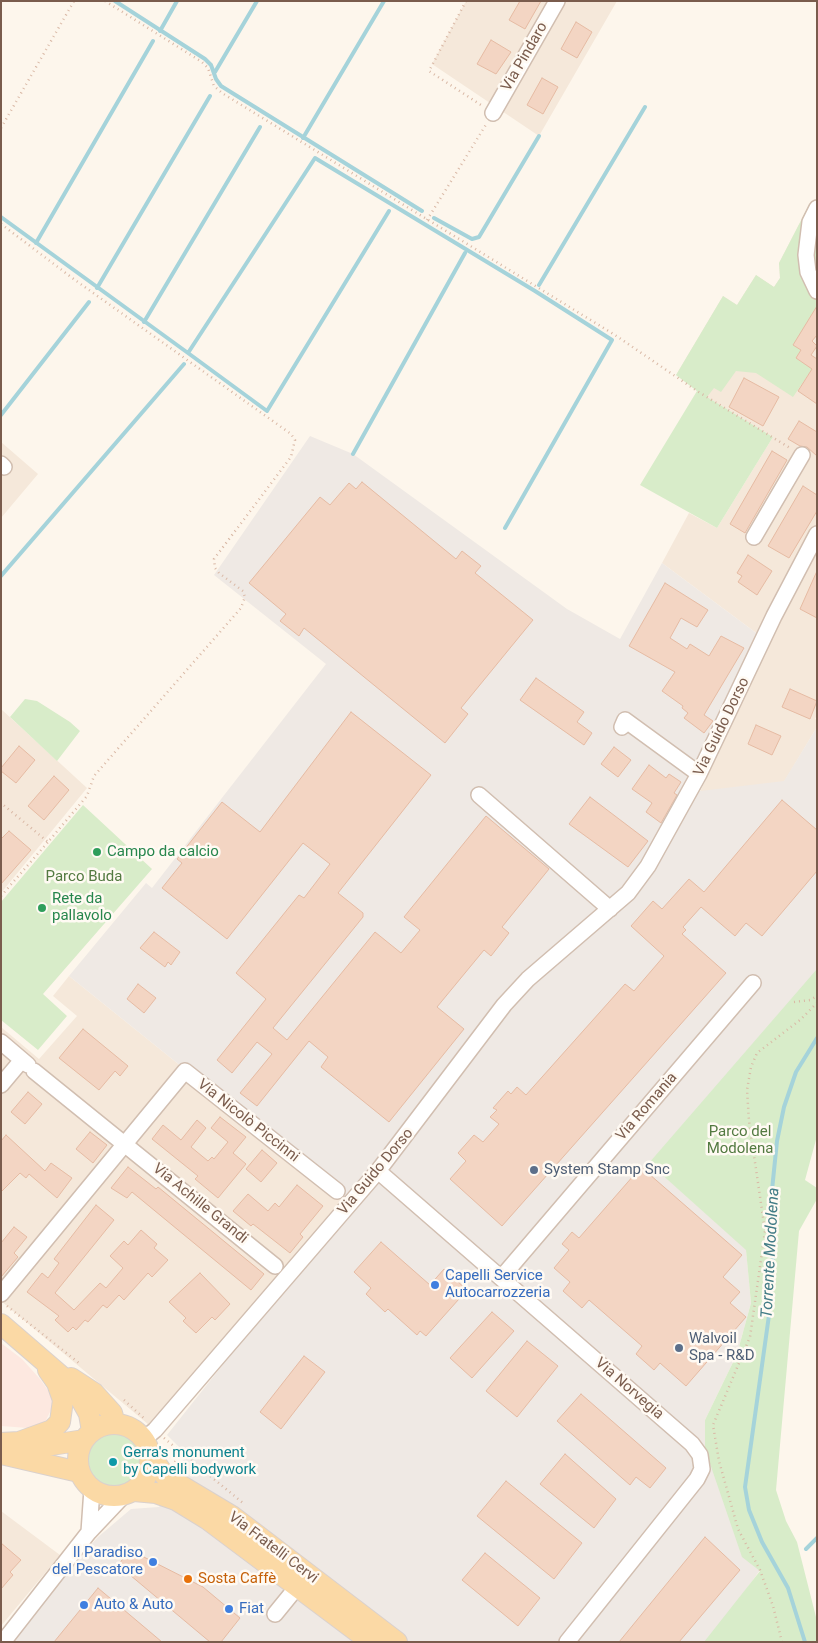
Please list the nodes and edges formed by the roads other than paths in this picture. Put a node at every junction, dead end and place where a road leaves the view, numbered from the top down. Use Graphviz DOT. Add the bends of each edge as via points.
graph roads {
  1 [pos="557,1"];
  2 [pos="493,113"];
  3 [pos="817,208"];
  4 [pos="817,291"];
  5 [pos="799,453"];
  6 [pos="817,534"];
  7 [pos="754,537"];
  8 [pos="622,727"];
  9 [pos="700,774"];
  10 [pos="479,794"];
  11 [pos="610,909"];
  12 [pos="753,983"];
  13 [pos="1,1042"];
  14 [pos="28,1066"];
  15 [pos="1,1085"];
  16 [pos="125,1143"];
  17 [pos="378,1171"];
  18 [pos="337,1191"];
  19 [pos="275,1266"];
  20 [pos="501,1278"];
  21 [pos="1,1294"];
  22 [pos="1,1324"];
  23 [pos="38,1356"];
  24 [pos="115,1424"];
  25 [pos="88,1436"];
  26 [pos="10,1442"];
  27 [pos="150,1442"];
  28 [pos="1,1454"];
  29 [pos="80,1472"];
  30 [pos="92,1489"];
  31 [pos="129,1494"];
  32 [pos="89,1532"];
  33 [pos="298,1587"];
  34 [pos="275,1614"];
  35 [pos="3,1642"];
  36 [pos="371,1642"];
  37 [pos="396,1642"];
  38 [pos="567,1642"];
  1 -- 2 [label="street, Via Pindaro"];
  3 -- 4 [label="street" via="810,222 806,255 808,272"];
  5 -- 7 [label="street"];
  6 -- 9 [label="street, Via Guido Dorso" via="774,616"];
  8 -- 9 [label="street" via="625,720"];
  9 -- 11 [label="street, Via Guido Dorso" via="648,866 628,893"];
  10 -- 11 [label="street"];
  11 -- 17 [label="street, Via Guido Dorso" via="522,985"];
  12 -- 20 [label="street, Via Romania"];
  13 -- 14 [label="street"];
  14 -- 15 [label="street"];
  14 -- 16 [label="street"];
  16 -- 18 [label="street, Via Nicolò Piccinni" via="185,1071"];
  16 -- 19 [label="street, Via Achille Grandi"];
  16 -- 21 [label="street, Via Nicolò Piccinni"];
  17 -- 20 [label="street, Via Norvegia"];
  17 -- 27 [label="street, Via Guido Dorso"];
  20 -- 38 [label="street, Via Norvegia" via="692,1444 700,1455 702,1468 697,1479"];
  22 -- 23 [label="main road"];
  23 -- 24 [label="main road" via="94,1393 112,1413"];
  23 -- 25 [label="main road" via="74,1386 89,1414"];
  23 -- 26 [label="main road" via="56,1383 63,1400 63,1415 52,1430"];
  24 -- 25 [label="main road" via="107,1424"];
  24 -- 27 [label="main road" via="136,1431"];
  25 -- 26 [label="main road" via="45,1446"];
  25 -- 29 [label="main road" via="78,1456"];
  27 -- 31 [label="main road" via="148,1474"];
  27 -- 37 [label="main road, Via Fratelli Cervi" via="165,1476 232,1516"];
  28 -- 29 [label="main road"];
  29 -- 30 [label="main road"];
  30 -- 31 [label="main road" via="102,1495"];
  30 -- 32 [label="street"];
  31 -- 32 [label="street"];
  31 -- 33 [label="main road, Via Fratelli Cervi" via="156,1493 176,1500 207,1519"];
  32 -- 35 [label="street"];
  33 -- 34 [label="street"];
  33 -- 36 [label="main road, Via Fratelli Cervi"];
}
